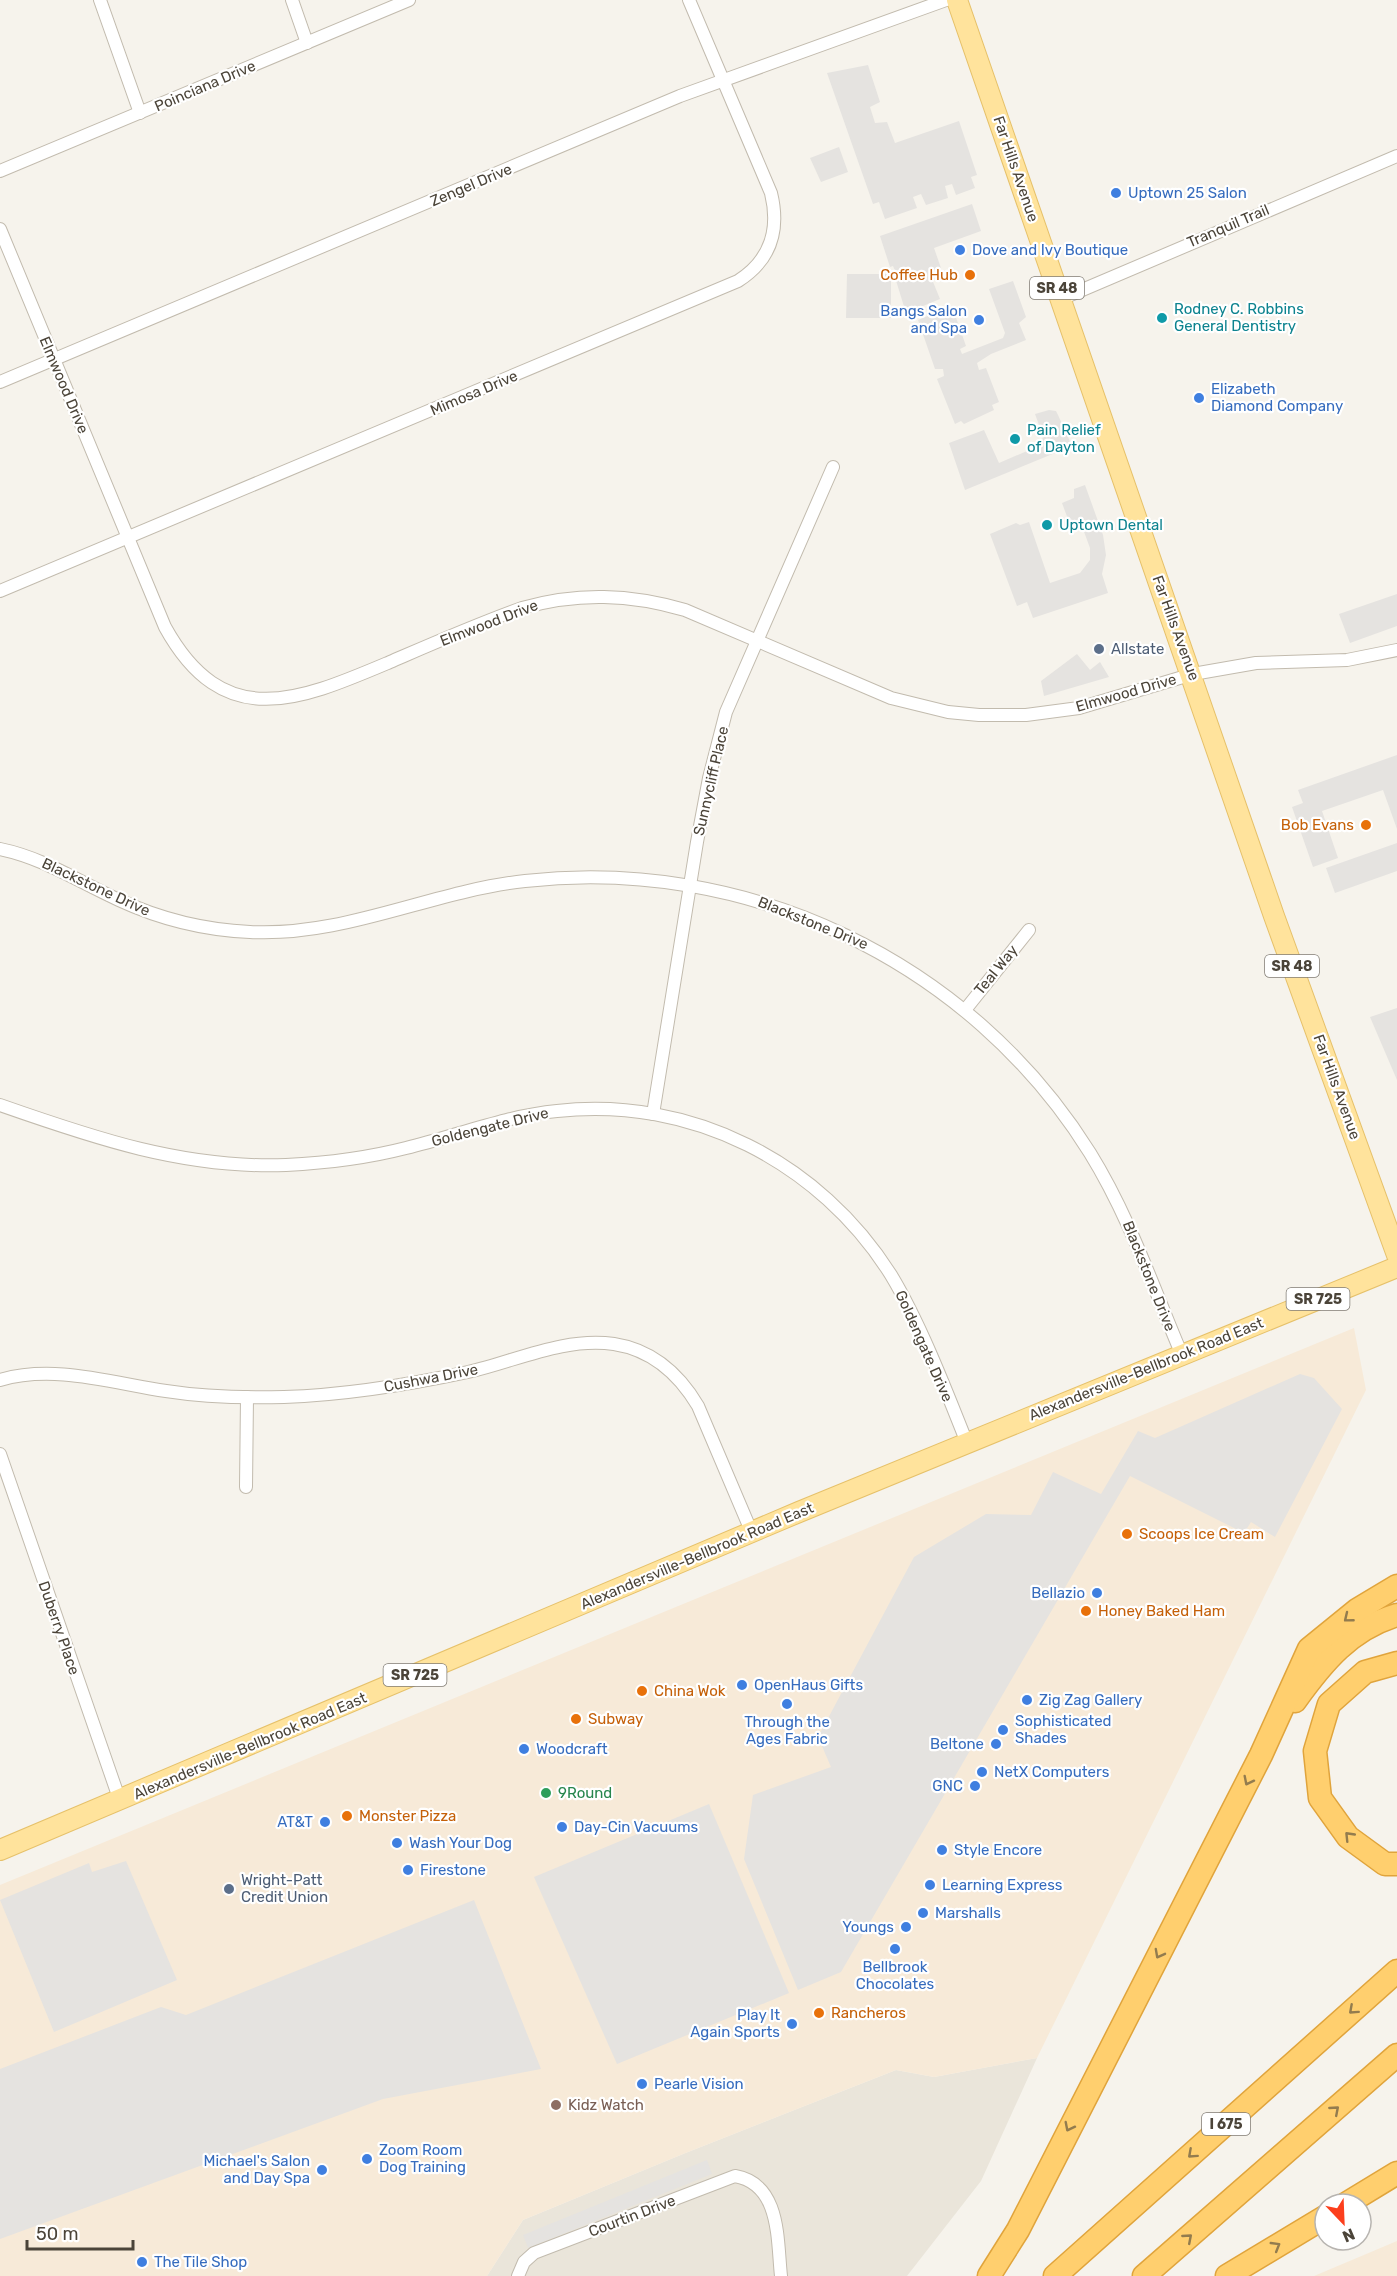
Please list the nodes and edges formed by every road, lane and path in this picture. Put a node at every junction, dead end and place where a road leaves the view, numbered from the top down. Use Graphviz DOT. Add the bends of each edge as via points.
graph roads {
  1 [pos="100,0"];
  2 [pos="292,0"];
  3 [pos="409,0"];
  4 [pos="688,0"];
  5 [pos="946,0"];
  6 [pos="957,0"];
  7 [pos="307,43"];
  8 [pos="723,79"];
  9 [pos="140,112"];
  10 [pos="1397,156"];
  11 [pos="0,171"];
  12 [pos="0,229"];
  13 [pos="1061,299"];
  14 [pos="54,359"];
  15 [pos="0,382"];
  16 [pos="833,467"];
  17 [pos="128,538"];
  18 [pos="0,591"];
  19 [pos="755,642"];
  20 [pos="1397,650"];
  21 [pos="1192,674"];
  22 [pos="0,849"];
  23 [pos="691,885"];
  24 [pos="1029,930"];
  25 [pos="965,1010"];
  26 [pos="0,1105"];
  27 [pos="653,1114"];
  28 [pos="1397,1256"];
  29 [pos="1397,1267"];
  30 [pos="1182,1355"];
  31 [pos="0,1380"];
  32 [pos="247,1397"];
  33 [pos="967,1443"];
  34 [pos="0,1454"];
  35 [pos="246,1487"];
  36 [pos="752,1533"];
  37 [pos="1397,1586"];
  38 [pos="1397,1615"];
  39 [pos="1397,1663"];
  40 [pos="1269,1738"];
  41 [pos="120,1801"];
  42 [pos="0,1850"];
  43 [pos="1397,1864"];
  44 [pos="1397,1971"];
  45 [pos="1397,2055"];
  46 [pos="1397,2173"];
  47 [pos="1366,2192"];
  48 [pos="1313,2224"];
  49 [pos="518,2276"];
  50 [pos="782,2276"];
  51 [pos="989,2276"];
  52 [pos="1055,2276"];
  53 [pos="1144,2276"];
  54 [pos="1227,2276"];
  1 -- 9 [label="street"];
  2 -- 7 [label="street"];
  3 -- 7 [label="street, Poinciana Drive"];
  4 -- 8 [label="street"];
  5 -- 8 [label="street, Zengel Drive"];
  6 -- 13 [label="main road, Far Hills Avenue / SR 48"];
  7 -- 9 [label="street, Poinciana Drive"];
  8 -- 14 [label="street, Zengel Drive"];
  8 -- 17 [label="street, Mimosa Drive" via="776,211 768,252 750,274"];
  9 -- 11 [label="street, Poinciana Drive"];
  10 -- 13 [label="street, Tranquil Trail"];
  12 -- 14 [label="street, Elmwood Drive"];
  13 -- 21 [label="main road, Far Hills Avenue / SR 48"];
  14 -- 15 [label="street, Zengel Drive"];
  14 -- 17 [label="street, Elmwood Drive"];
  16 -- 19 [label="street, Sunnycliff Place"];
  17 -- 18 [label="street, Mimosa Drive"];
  17 -- 19 [label="street, Elmwood Drive" via="179,652 208,680 251,697 289,699 323,690 492,619 548,600 572,597 658,602 701,616"];
  19 -- 21 [label="street, Elmwood Drive" via="891,698 979,716 1079,708"];
  19 -- 23 [label="street, Sunnycliff Place" via="726,712 709,778"];
  20 -- 21 [label="street, Elmwood Drive" via="1347,660 1256,663"];
  21 -- 28 [label="main road, Far Hills Avenue / SR 48"];
  22 -- 23 [label="street, Blackstone Drive" via="38,859 154,914 216,929 251,932 287,933 334,926 524,881 627,877"];
  23 -- 25 [label="street, Blackstone Drive" via="762,901 837,930 900,963"];
  23 -- 27 [label="street, Sunnycliff Place"];
  24 -- 25 [label="street, Teal Way"];
  25 -- 30 [label="street, Blackstone Drive" via="1038,1082 1088,1150 1126,1218"];
  26 -- 27 [label="street, Goldengate Drive" via="117,1145 195,1161 243,1165 359,1158 522,1116 557,1111 590,1109"];
  27 -- 33 [label="street, Goldengate Drive" via="709,1128 768,1154 839,1209 859,1230 892,1278"];
  29 -- 30 [label="main road, Alexandersville-Bellbrook Road East / SR 725"];
  30 -- 33 [label="main road, Alexandersville-Bellbrook Road East / SR 725"];
  31 -- 32 [label="street, Cushwa Drive" via="59,1374 170,1392"];
  32 -- 35 [label="street"];
  32 -- 36 [label="street, Cushwa Drive" via="346,1393 413,1384 576,1342 634,1348 677,1375 689,1390"];
  33 -- 36 [label="main road, Alexandersville-Bellbrook Road East / SR 725"];
  34 -- 41 [label="street, Duberry Place"];
  36 -- 41 [label="main road, Alexandersville-Bellbrook Road East / SR 725"];
  37 -- 40 [label="highway, one-way" via="1357,1610 1309,1649"];
  38 -- 40 [label="highway" via="1363,1628 1330,1656"];
  43 -- 39 [label="highway, one-way" via="1385,1864 1348,1837 1320,1798 1315,1751 1329,1704 1365,1672"];
  40 -- 51 [label="highway, one-way" via="1018,2230"];
  41 -- 42 [label="main road, Alexandersville-Bellbrook Road East / SR 725"];
  44 -- 52 [label="highway, I 675, one-way"];
  53 -- 45 [label="highway, one-way"];
  46 -- 47 [label="highway"];
  54 -- 48 [label="highway, one-way"];
  49 -- 50 [label="street, Courtin Drive" via="524,2262 534,2253 735,2176 757,2184 772,2206"];
}
